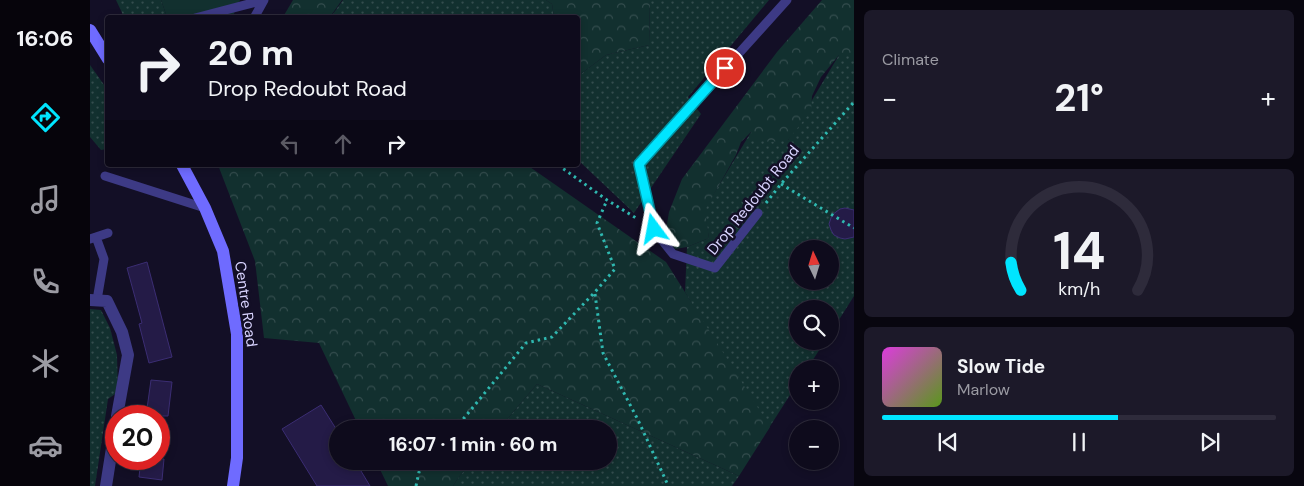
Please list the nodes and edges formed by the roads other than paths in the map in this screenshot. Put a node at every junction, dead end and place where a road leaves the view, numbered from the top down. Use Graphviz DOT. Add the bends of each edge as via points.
graph roads {
  1 [pos="264,0"];
  2 [pos="787,0"];
  3 [pos="206,15"];
  4 [pos="256,15"];
  5 [pos="90,30"];
  6 [pos="105,55"];
  7 [pos="183,167"];
  8 [pos="105,176"];
  9 [pos="205,208"];
  10 [pos="758,213"];
  11 [pos="108,233"];
  12 [pos="93,238"];
  13 [pos="93,300"];
  14 [pos="119,405"];
  15 [pos="109,470"];
  16 [pos="106,486"];
  17 [pos="233,486"];
  1 -- 3 [label="lane"];
  1 -- 4 [label="lane"];
  2 -- 10 [label="lane, Drop Redoubt Road" via="639,164 654,229 673,254 715,268"];
  5 -- 6 [label="street"];
  7 -- 9 [label="street, Centre Road"];
  8 -- 9 [label="lane"];
  9 -- 17 [label="street, Centre Road" via="223,251 237,334 237,458"];
  11 -- 12 [label="lane"];
  12 -- 13 [label="lane" via="104,259"];
  13 -- 14 [label="street" via="107,301 122,332 128,355"];
  15 -- 16 [label="street"];
}
